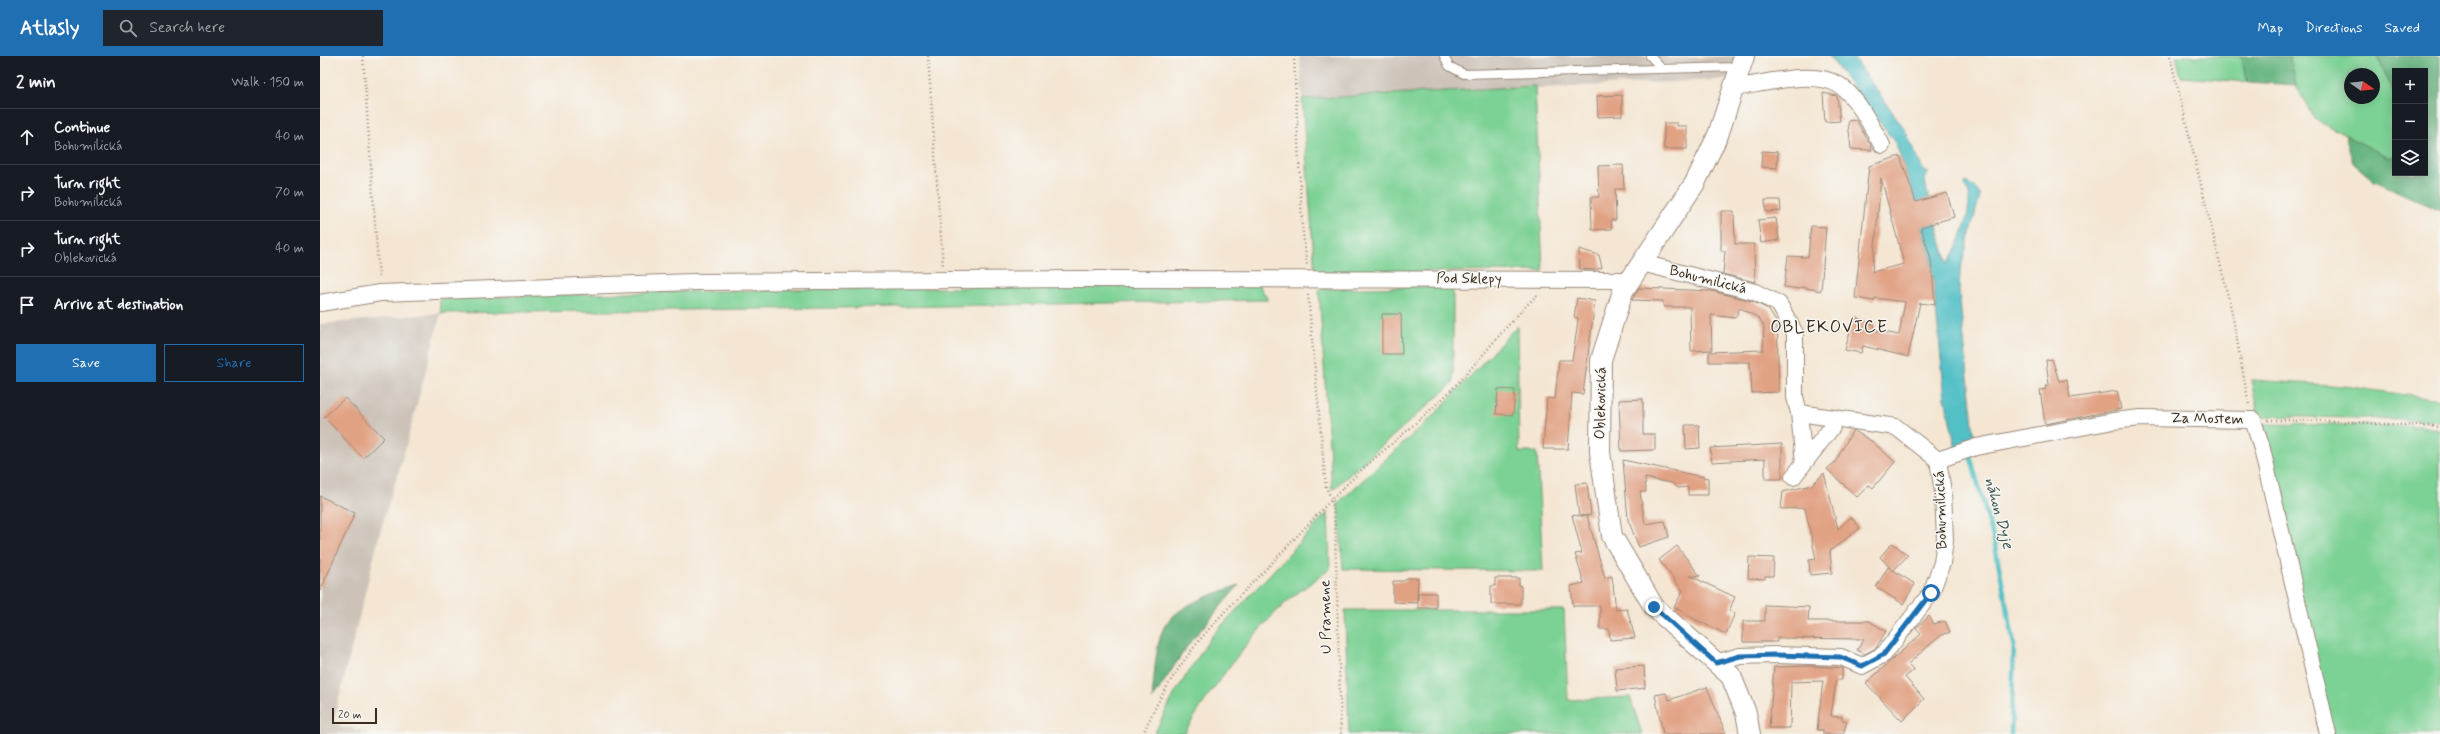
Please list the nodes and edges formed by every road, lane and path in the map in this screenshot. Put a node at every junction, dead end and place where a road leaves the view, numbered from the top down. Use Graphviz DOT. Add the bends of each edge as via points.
graph roads {
  1 [pos="363,56"];
  2 [pos="928,56"];
  3 [pos="1294,56"];
  4 [pos="1444,56"];
  5 [pos="1650,56"];
  6 [pos="2170,56"];
  7 [pos="1743,62"];
  8 [pos="1662,69"];
  9 [pos="1733,88"];
  10 [pos="1882,145"];
  11 [pos="1642,263"];
  12 [pos="1308,278"];
  13 [pos="945,280"];
  14 [pos="1554,280"];
  15 [pos="1631,280"];
  16 [pos="380,294"];
  17 [pos="320,303"];
  18 [pos="1799,413"];
  19 [pos="1833,418"];
  20 [pos="2253,420"];
  21 [pos="2440,427"];
  22 [pos="1938,460"];
  23 [pos="1804,463"];
  24 [pos="1793,477"];
  25 [pos="1332,499"];
  26 [pos="1716,663"];
  27 [pos="1143,734"];
  28 [pos="1341,734"];
  29 [pos="1750,734"];
  30 [pos="2328,734"];
  1 -- 16 [label="path"];
  2 -- 13 [label="path" via="936,190"];
  3 -- 12 [label="path, U Pramene" via="1302,224"];
  4 -- 8 [label="lane" via="1449,66 1464,74"];
  5 -- 8 [label="lane"];
  6 -- 20 [label="path" via="2232,313"];
  7 -- 8 [label="lane"];
  7 -- 9 [label="street, Oblekovická"];
  9 -- 10 [label="street" via="1802,78 1823,79 1840,86 1850,96 1865,115"];
  9 -- 11 [label="street, Oblekovická" via="1718,135 1695,183"];
  11 -- 15 [label="street, Oblekovická"];
  11 -- 18 [label="street, Bohumilická" via="1755,292 1778,304 1795,333 1795,397"];
  12 -- 13 [label="street, Pod Sklepy"];
  12 -- 14 [label="street, Pod Sklepy"];
  12 -- 25 [label="path, U Pramene" via="1326,488"];
  13 -- 16 [label="street, Pod Sklepy" via="692,282"];
  14 -- 15 [label="street, Pod Sklepy"];
  14 -- 25 [label="path" via="1514,317 1441,401"];
  15 -- 26 [label="street, Oblekovická" via="1623,291 1601,360 1600,452 1612,536 1654,607"];
  16 -- 17 [label="street, Pod Sklepy"];
  18 -- 19 [label="street, Bohumilická"];
  18 -- 23 [label="street, Bohumilická"];
  19 -- 22 [label="street, Bohumilická" via="1896,427"];
  19 -- 23 [label="street" via="1832,427"];
  20 -- 21 [label="path, Za Mostem" via="2332,420"];
  20 -- 22 [label="street, Za Mostem" via="2120,420 2071,427 1976,447"];
  20 -- 30 [label="street" via="2264,457"];
  22 -- 26 [label="street, Bohumilická" via="1943,492 1945,540 1942,563 1931,593 1884,654 1862,666 1840,657 1777,655 1740,656"];
  23 -- 24 [label="street"];
  25 -- 27 [label="path" via="1188,652 1170,679"];
  25 -- 28 [label="path, U Pramene"];
  26 -- 29 [label="street, Oblekovická" via="1731,676 1746,714"];
}
